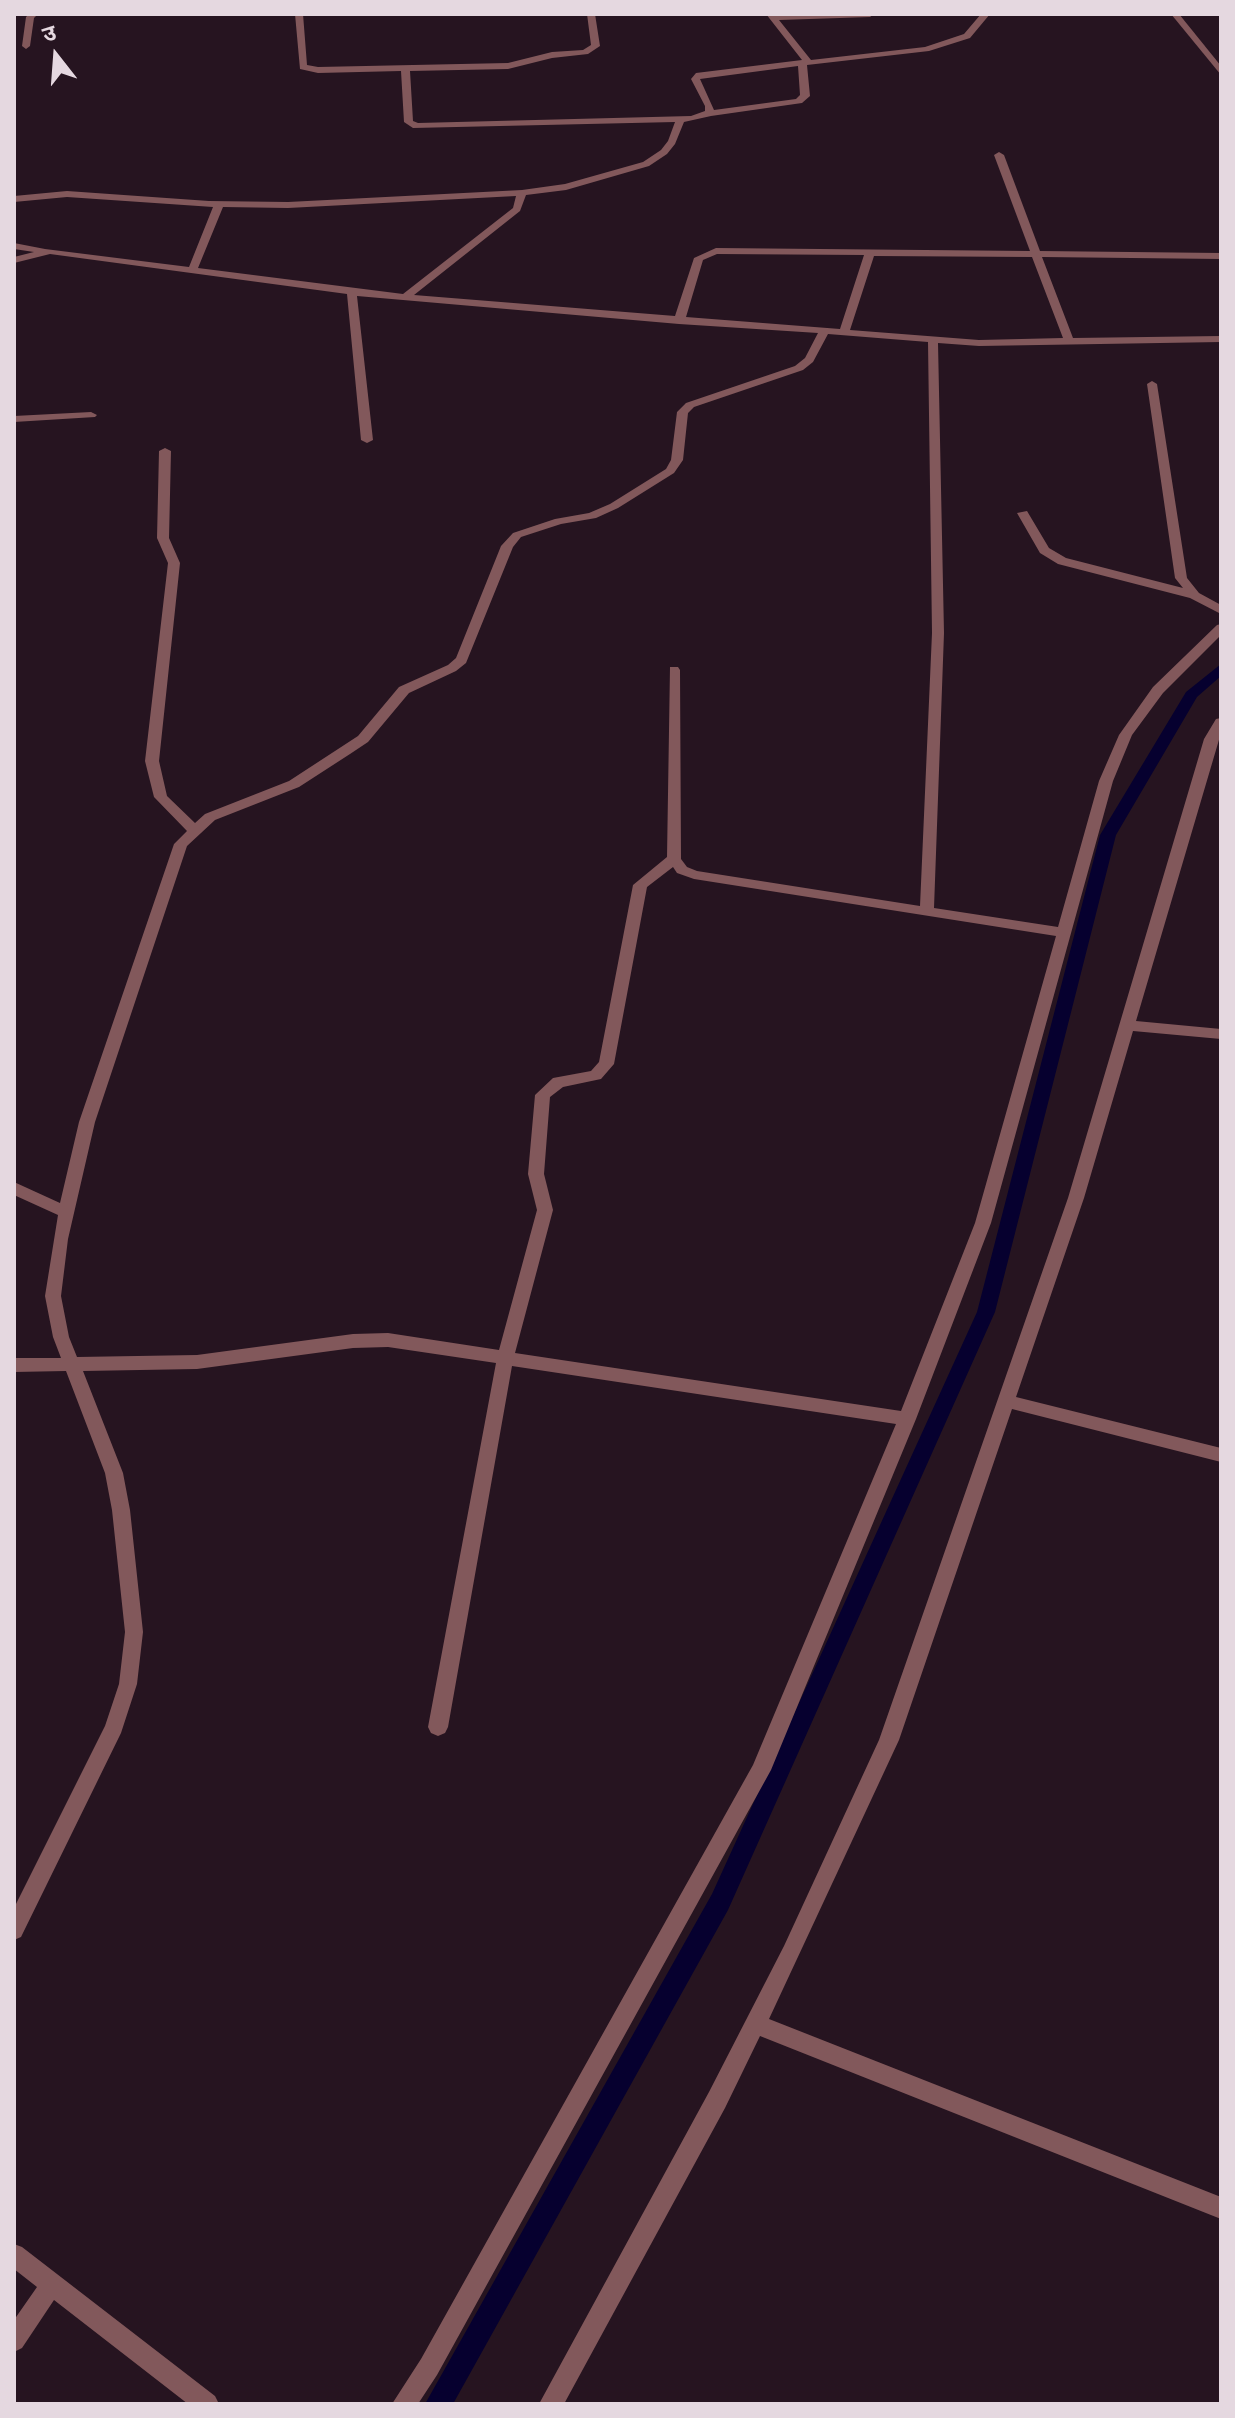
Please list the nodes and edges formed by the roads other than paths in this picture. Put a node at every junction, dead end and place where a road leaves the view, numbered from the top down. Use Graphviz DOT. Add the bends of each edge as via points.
graph roads {
  1 [pos="34,14"];
  2 [pos="299,14"];
  3 [pos="591,14"];
  4 [pos="870,14"];
  5 [pos="986,14"];
  6 [pos="1175,14"];
  7 [pos="772,16"];
  8 [pos="26,46"];
  9 [pos="806,63"];
  10 [pos="405,68"];
  11 [pos="1221,72"];
  12 [pos="709,113"];
  13 [pos="680,120"];
  14 [pos="999,155"];
  15 [pos="522,193"];
  16 [pos="14,199"];
  17 [pos="219,204"];
  18 [pos="14,246"];
  19 [pos="50,251"];
  20 [pos="869,254"];
  21 [pos="1037,256"];
  22 [pos="1221,256"];
  23 [pos="14,260"];
  24 [pos="192,271"];
  25 [pos="352,292"];
  26 [pos="404,298"];
  27 [pos="679,321"];
  28 [pos="824,332"];
  29 [pos="844,333"];
  30 [pos="1221,339"];
  31 [pos="933,340"];
  32 [pos="1069,341"];
  33 [pos="1152,384"];
  34 [pos="91,415"];
  35 [pos="14,419"];
  36 [pos="367,440"];
  37 [pos="165,451"];
  38 [pos="1023,513"];
  39 [pos="1195,596"];
  40 [pos="1221,610"];
  41 [pos="1221,628"];
  42 [pos="674,670"];
  43 [pos="1221,722"];
  44 [pos="194,830"];
  45 [pos="674,859"];
  46 [pos="927,912"];
  47 [pos="1065,933"];
  48 [pos="1127,1025"];
  49 [pos="1221,1034"];
  50 [pos="14,1188"];
  51 [pos="66,1212"];
  52 [pos="505,1359"];
  53 [pos="72,1364"];
  54 [pos="14,1365"];
  55 [pos="1006,1401"];
  56 [pos="907,1419"];
  57 [pos="1221,1455"];
  58 [pos="438,1727"];
  59 [pos="14,1930"];
  60 [pos="756,2024"];
  61 [pos="1221,2208"];
  62 [pos="14,2255"];
  63 [pos="52,2284"];
  64 [pos="14,2340"];
  65 [pos="207,2404"];
  66 [pos="404,2404"];
  67 [pos="551,2404"];
  1 -- 8 [label="street"];
  2 -- 10 [label="street" via="303,67"];
  3 -- 10 [label="street" via="596,46 592,50 508,66"];
  4 -- 7 [label="street"];
  5 -- 9 [label="street" via="957,41"];
  6 -- 11 [label="street"];
  7 -- 9 [label="street"];
  9 -- 12 [label="street" via="805,96 799,101"];
  9 -- 12 [label="street" via="699,75 695,79"];
  10 -- 13 [label="street" via="409,122 416,126"];
  12 -- 13 [label="street"];
  13 -- 15 [label="street" via="664,152 646,164 566,187"];
  14 -- 21 [label="street"];
  15 -- 17 [label="street" via="339,205"];
  15 -- 26 [label="street" via="517,209"];
  16 -- 17 [label="street" via="67,194"];
  17 -- 24 [label="street"];
  18 -- 19 [label="street"];
  19 -- 23 [label="street"];
  19 -- 24 [label="street"];
  20 -- 21 [label="street"];
  20 -- 27 [label="street" via="707,253 699,258"];
  20 -- 29 [label="street"];
  21 -- 22 [label="street"];
  21 -- 32 [label="street"];
  24 -- 25 [label="street"];
  25 -- 26 [label="street"];
  25 -- 36 [label="street"];
  26 -- 27 [label="street"];
  27 -- 28 [label="street"];
  28 -- 29 [label="street"];
  28 -- 44 [label="street" via="799,368 690,405 683,412 677,460 670,471 592,516 517,535 507,546 462,660 404,690 363,739 294,784 210,817"];
  29 -- 31 [label="street"];
  30 -- 32 [label="street"];
  31 -- 32 [label="street"];
  31 -- 46 [label="street" via="938,633"];
  33 -- 39 [label="street" via="1181,578"];
  34 -- 35 [label="street"];
  37 -- 44 [label="street" via="163,538 174,563 152,761 161,797"];
  38 -- 39 [label="street" via="1035,539 1062,561"];
  39 -- 40 [label="street"];
  41 -- 47 [label="street" via="1158,690 1126,735 1106,781"];
  42 -- 45 [label="street"];
  43 -- 48 [label="street" via="1211,739"];
  44 -- 51 [label="street" via="181,844 97,1092"];
  45 -- 46 [label="street" via="694,875"];
  45 -- 52 [label="street" via="640,885 606,1064 596,1075 558,1082 543,1095 536,1174 545,1210"];
  46 -- 47 [label="street"];
  47 -- 56 [label="street" via="983,1223"];
  48 -- 49 [label="street"];
  48 -- 55 [label="street" via="1076,1198"];
  50 -- 51 [label="street"];
  51 -- 53 [label="street" via="53,1296"];
  52 -- 53 [label="street" via="388,1340 197,1362"];
  52 -- 56 [label="street"];
  52 -- 58 [label="street"];
  53 -- 54 [label="street"];
  53 -- 59 [label="street" via="114,1473 134,1632 128,1684 114,1727"];
  55 -- 57 [label="street"];
  55 -- 60 [label="street" via="889,1740"];
  56 -- 66 [label="street" via="761,1770"];
  60 -- 61 [label="street"];
  60 -- 67 [label="street"];
  62 -- 63 [label="street"];
  63 -- 64 [label="street"];
  63 -- 65 [label="street"];
}
